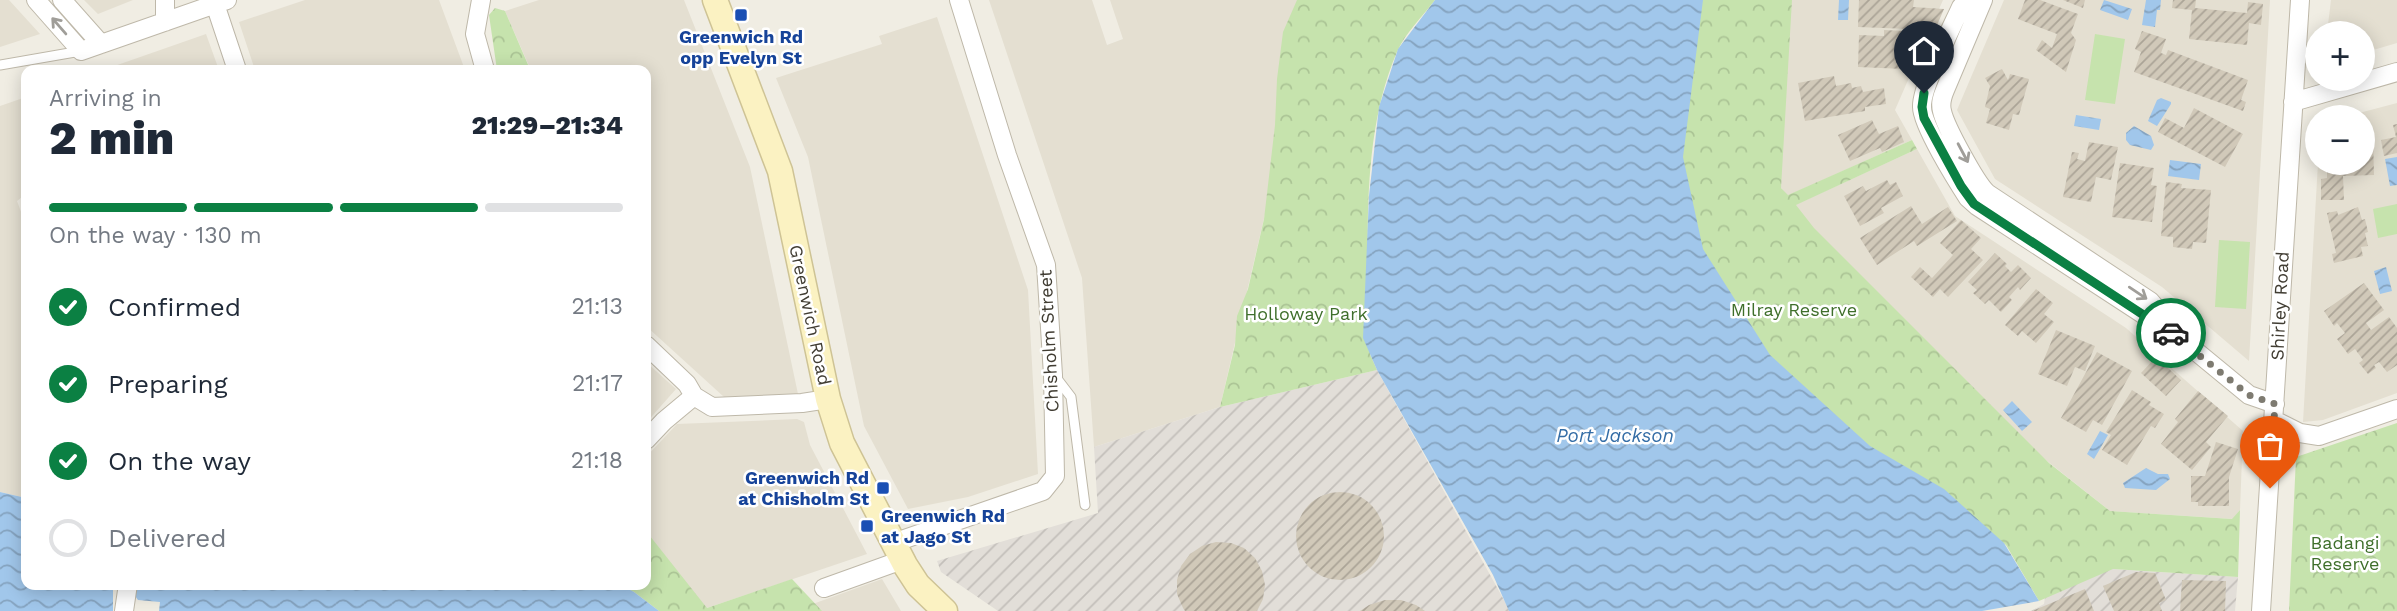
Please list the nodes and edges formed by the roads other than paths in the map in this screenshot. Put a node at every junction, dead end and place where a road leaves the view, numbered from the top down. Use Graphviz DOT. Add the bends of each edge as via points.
graph roads {
  1 [pos="36,0"];
  2 [pos="62,0"];
  3 [pos="165,0"];
  4 [pos="481,0"];
  5 [pos="715,0"];
  6 [pos="959,0"];
  7 [pos="1968,0"];
  8 [pos="1983,0"];
  9 [pos="2300,0"];
  10 [pos="221,2"];
  11 [pos="165,22"];
  12 [pos="101,44"];
  13 [pos="81,51"];
  14 [pos="0,65"];
  15 [pos="236,65"];
  16 [pos="484,65"];
  17 [pos="2397,72"];
  18 [pos="2293,102"];
  19 [pos="2181,339"];
  20 [pos="651,350"];
  21 [pos="1053,374"];
  22 [pos="694,396"];
  23 [pos="828,399"];
  24 [pos="2397,409"];
  25 [pos="2275,412"];
  26 [pos="651,435"];
  27 [pos="1085,505"];
  28 [pos="898,551"];
  29 [pos="824,588"];
  30 [pos="127,590"];
  31 [pos="124,611"];
  32 [pos="945,611"];
  33 [pos="2261,611"];
  13 -- 1 [label="street, one-way"];
  2 -- 12 [label="street"];
  3 -- 11 [label="street"];
  4 -- 16 [label="street" via="475,34"];
  5 -- 23 [label="street, Greenwich Road" via="780,172"];
  6 -- 21 [label="street, Chisholm Street" via="1046,265"];
  7 -- 19 [label="street" via="1922,102 1924,118 1965,192 1977,206"];
  8 -- 19 [label="street, one-way" via="1941,104 1944,119 1978,182 1987,193 2150,301"];
  9 -- 18 [label="street, Shirley Road"];
  10 -- 11 [label="street"];
  10 -- 15 [label="street"];
  11 -- 12 [label="street"];
  12 -- 13 [label="street"];
  13 -- 14 [label="lane"];
  17 -- 18 [label="street"];
  18 -- 25 [label="street, Shirley Road"];
  19 -- 25 [label="street"];
  20 -- 22 [label="street"];
  21 -- 27 [label="lane" via="1071,397"];
  21 -- 28 [label="street, Chisholm Street" via="1055,476 1043,491"];
  22 -- 23 [label="street" via="712,407"];
  22 -- 26 [label="street"];
  23 -- 28 [label="street, Greenwich Road" via="842,443"];
  24 -- 25 [label="street" via="2319,436 2294,431"];
  25 -- 33 [label="street, Shirley Road"];
  28 -- 29 [label="street, Chisholm Street"];
  28 -- 32 [label="street, Greenwich Road" via="918,585"];
  30 -- 31 [label="street"];
}
